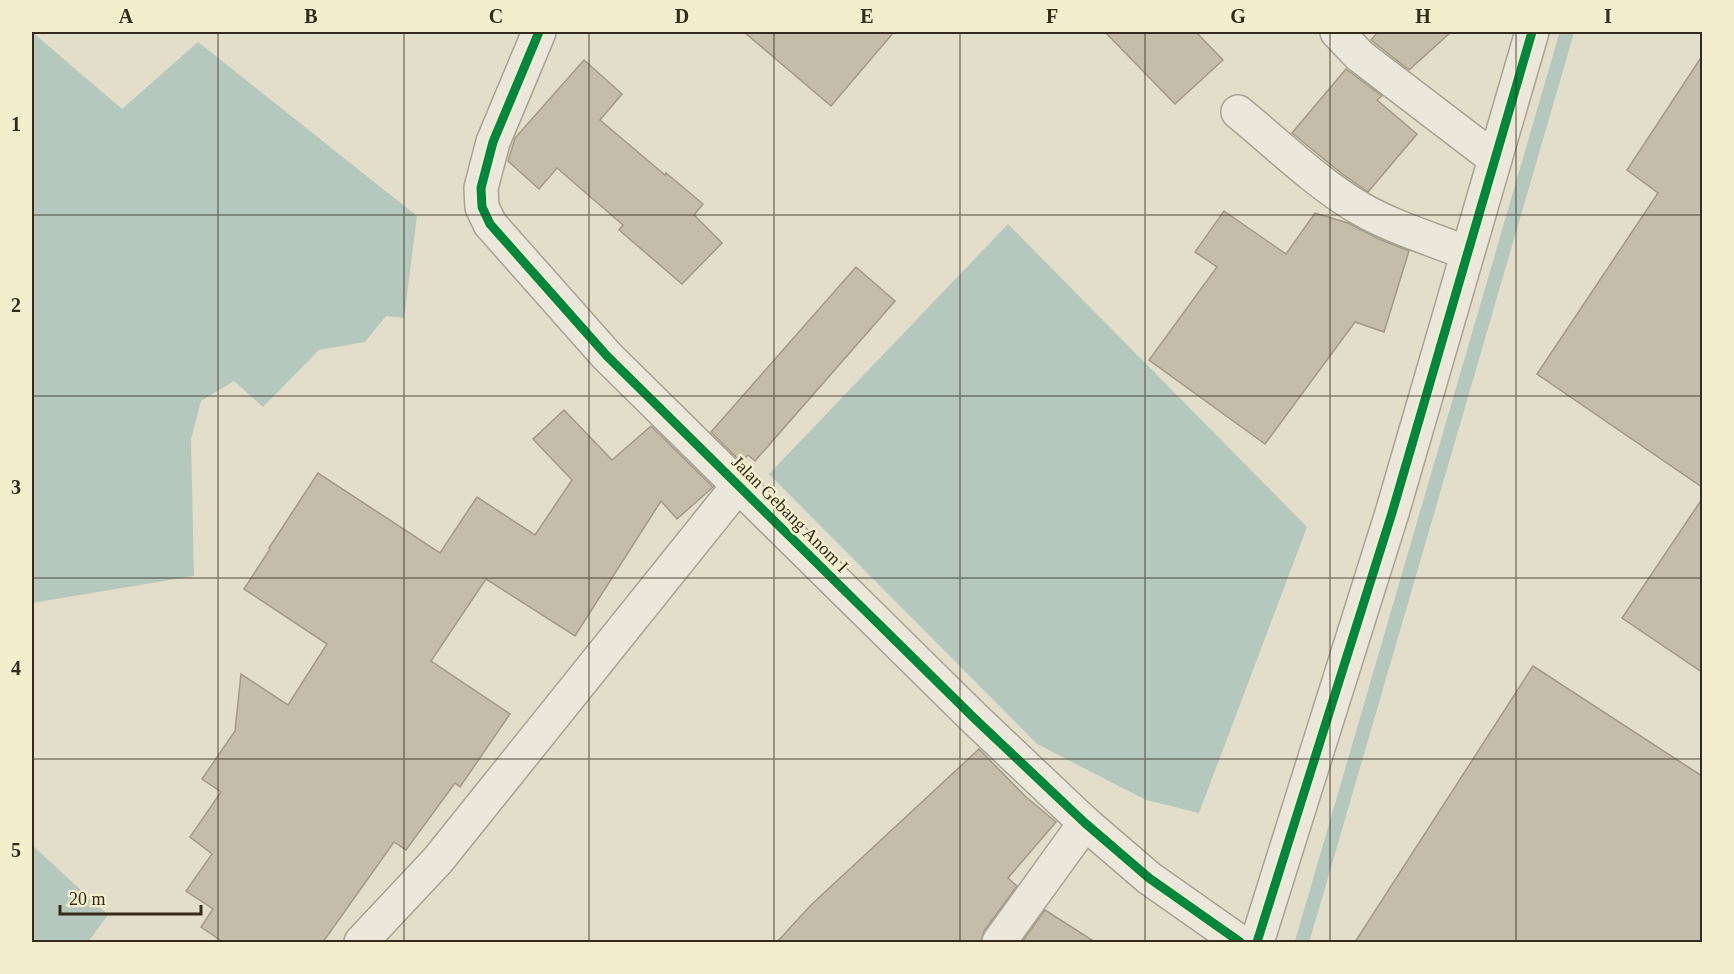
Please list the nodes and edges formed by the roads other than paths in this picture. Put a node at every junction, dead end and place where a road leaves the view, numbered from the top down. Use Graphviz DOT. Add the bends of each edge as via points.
graph roads {
  1 [pos="538,32"];
  2 [pos="1337,32"];
  3 [pos="1532,32"];
  4 [pos="1239,112"];
  5 [pos="1495,159"];
  6 [pos="1467,253"];
  7 [pos="738,486"];
  8 [pos="1085,824"];
  9 [pos="361,942"];
  10 [pos="999,942"];
  11 [pos="1240,942"];
  12 [pos="1257,942"];
  1 -- 7 [label="street, Jalan Gebang Anom I" via="494,142 481,188 482,207 490,224 607,356"];
  2 -- 5 [label="street" via="1360,56"];
  3 -- 5 [label="street"];
  4 -- 6 [label="street" via="1358,207"];
  5 -- 6 [label="street"];
  6 -- 12 [label="street" via="1392,513"];
  7 -- 8 [label="street, Jalan Gebang Anom I"];
  7 -- 9 [label="street" via="438,860"];
  8 -- 10 [label="street"];
  8 -- 11 [label="street, Jalan Gebang Anom I" via="1149,878"];
}
